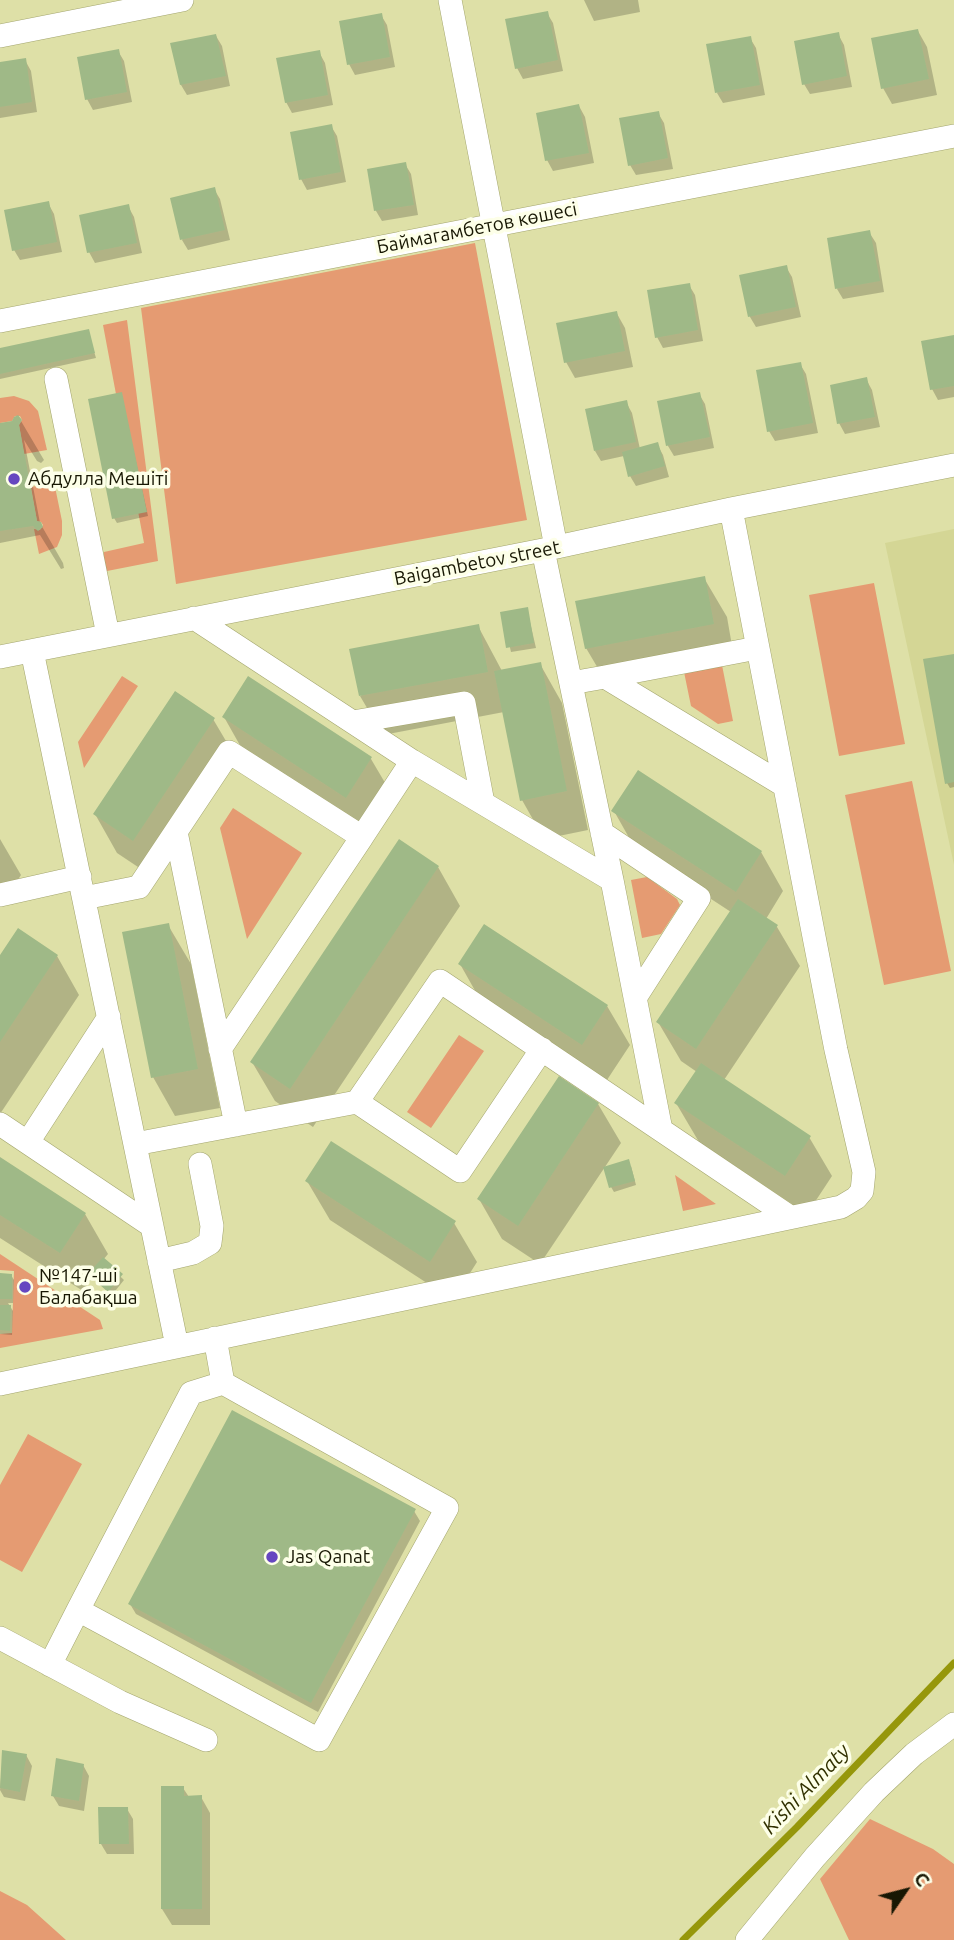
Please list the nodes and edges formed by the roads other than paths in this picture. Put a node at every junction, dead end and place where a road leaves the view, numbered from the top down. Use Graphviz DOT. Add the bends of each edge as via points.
graph roads {
  1 [pos="182,0"];
  2 [pos="450,0"];
  3 [pos="0,36"];
  4 [pos="954,136"];
  5 [pos="493,225"];
  6 [pos="0,321"];
  7 [pos="56,379"];
  8 [pos="954,465"];
  9 [pos="731,509"];
  10 [pos="550,549"];
  11 [pos="194,618"];
  12 [pos="108,635"];
  13 [pos="757,648"];
  14 [pos="32,651"];
  15 [pos="0,657"];
  16 [pos="605,677"];
  17 [pos="571,683"];
  18 [pos="353,722"];
  19 [pos="412,761"];
  20 [pos="785,786"];
  21 [pos="483,803"];
  22 [pos="176,832"];
  23 [pos="602,833"];
  24 [pos="362,837"];
  25 [pos="185,880"];
  26 [pos="612,880"];
  27 [pos="82,887"];
  28 [pos="139,887"];
  29 [pos="2,896"];
  30 [pos="635,998"];
  31 [pos="109,1017"];
  32 [pos="220,1049"];
  33 [pos="542,1049"];
  34 [pos="357,1102"];
  35 [pos="0,1124"];
  36 [pos="236,1125"];
  37 [pos="661,1130"];
  38 [pos="28,1142"];
  39 [pos="135,1144"];
  40 [pos="200,1164"];
  41 [pos="790,1217"];
  42 [pos="152,1226"];
  43 [pos="159,1261"];
  44 [pos="215,1338"];
  45 [pos="177,1346"];
  46 [pos="223,1383"];
  47 [pos="0,1384"];
  48 [pos="78,1610"];
  49 [pos="0,1638"];
  50 [pos="50,1665"];
  51 [pos="954,1724"];
  52 [pos="206,1740"];
  53 [pos="747,1940"];
  1 -- 3 [label="street"];
  2 -- 5 [label="street"];
  4 -- 5 [label="street, Баймагамбетов көшесі"];
  5 -- 6 [label="street, Баймагамбетов көшесі"];
  5 -- 10 [label="street"];
  7 -- 12 [label="street"];
  8 -- 9 [label="street, Baigambetov street"];
  9 -- 10 [label="street, Baigambetov street"];
  9 -- 13 [label="street"];
  10 -- 11 [label="street, Baigambetov street"];
  10 -- 17 [label="street"];
  11 -- 12 [label="street, Baigambetov street"];
  11 -- 18 [label="street"];
  12 -- 14 [label="street, Baigambetov street"];
  13 -- 16 [label="street"];
  13 -- 20 [label="street"];
  14 -- 15 [label="street, Baigambetov street"];
  14 -- 27 [label="street"];
  16 -- 17 [label="street"];
  16 -- 20 [label="street"];
  17 -- 23 [label="street"];
  18 -- 19 [label="street"];
  18 -- 21 [label="street" via="464,703"];
  19 -- 21 [label="street"];
  19 -- 24 [label="street"];
  20 -- 41 [label="street" via="865,1181 849,1203"];
  21 -- 26 [label="street"];
  22 -- 24 [label="street" via="229,752"];
  22 -- 25 [label="street"];
  22 -- 28 [label="street"];
  23 -- 26 [label="street"];
  23 -- 30 [label="street" via="699,898"];
  24 -- 32 [label="street"];
  25 -- 28 [label="street"];
  25 -- 32 [label="street"];
  26 -- 30 [label="street"];
  27 -- 28 [label="street"];
  27 -- 29 [label="street"];
  27 -- 31 [label="street"];
  30 -- 37 [label="street"];
  31 -- 38 [label="street"];
  31 -- 39 [label="street"];
  32 -- 36 [label="street"];
  33 -- 34 [label="street" via="440,981"];
  33 -- 34 [label="street" via="460,1171"];
  33 -- 37 [label="street"];
  34 -- 36 [label="street"];
  35 -- 38 [label="street"];
  36 -- 39 [label="street"];
  37 -- 41 [label="street"];
  38 -- 42 [label="street"];
  39 -- 42 [label="street"];
  40 -- 43 [label="street" via="212,1226 210,1243 193,1253"];
  41 -- 44 [label="street"];
  42 -- 43 [label="street"];
  43 -- 45 [label="street"];
  44 -- 45 [label="street"];
  44 -- 46 [label="street"];
  45 -- 47 [label="street"];
  46 -- 48 [label="street" via="191,1393"];
  46 -- 48 [label="street" via="447,1508 319,1740"];
  48 -- 50 [label="street"];
  49 -- 50 [label="street"];
  50 -- 52 [label="street"];
  51 -- 53 [label="street" via="874,1792"];
}
